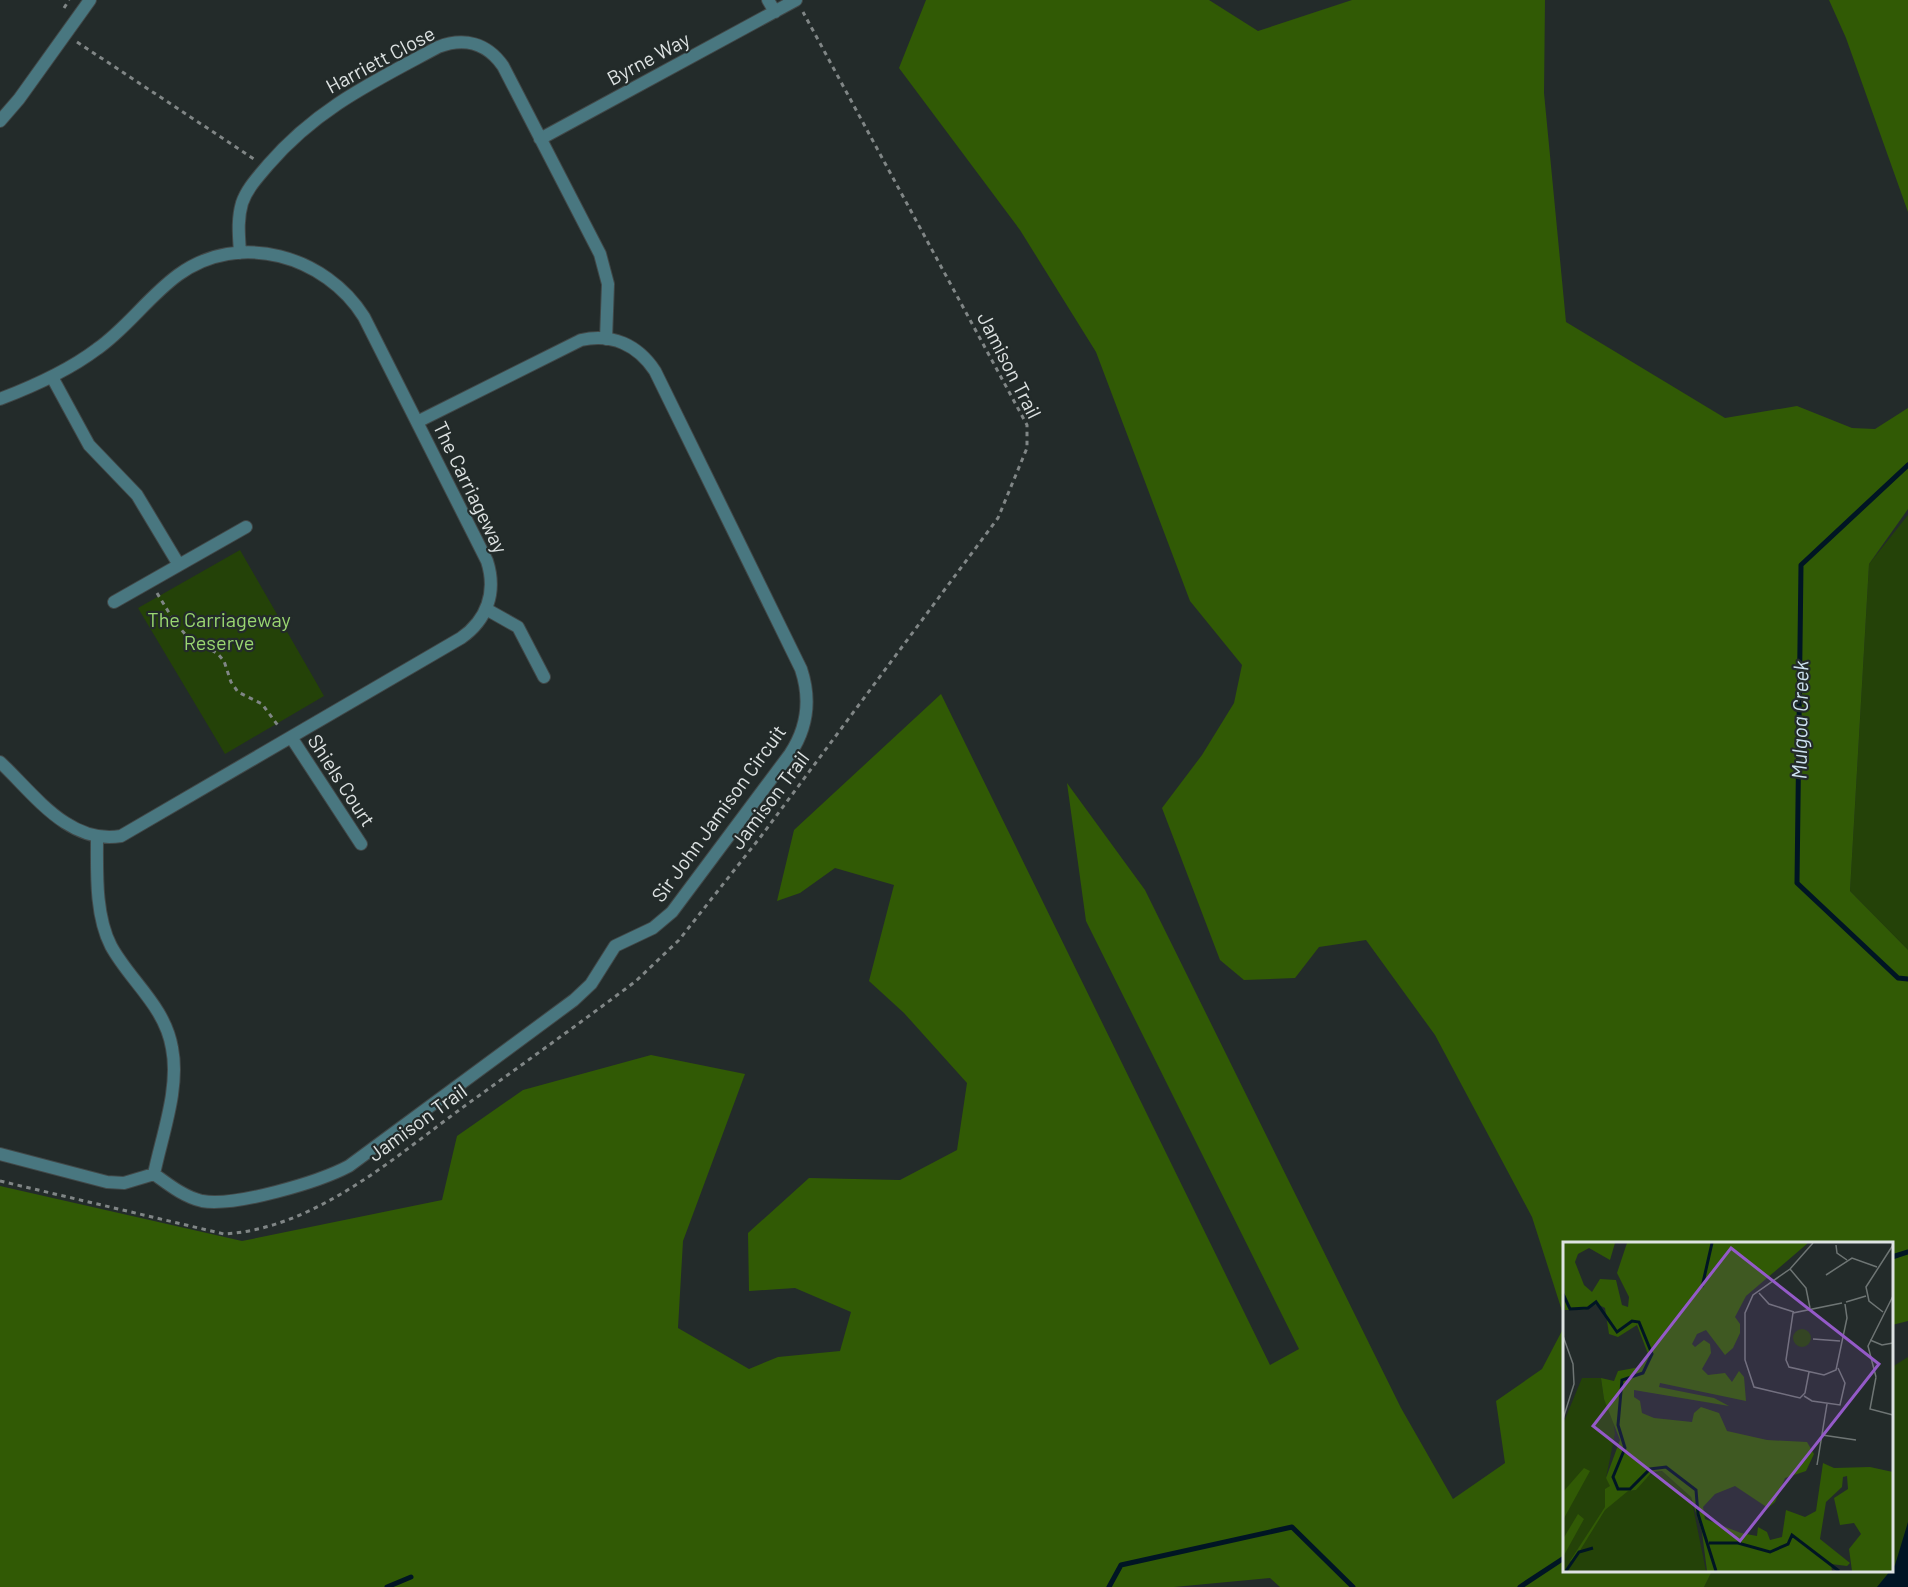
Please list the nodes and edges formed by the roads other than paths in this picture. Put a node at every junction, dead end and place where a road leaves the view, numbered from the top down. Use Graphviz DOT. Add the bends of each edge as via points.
graph roads {
  1 [pos="90,0"];
  2 [pos="768,0"];
  3 [pos="796,0"];
  4 [pos="775,12"];
  5 [pos="0,121"];
  6 [pos="540,139"];
  7 [pos="240,253"];
  8 [pos="606,339"];
  9 [pos="52,377"];
  10 [pos="0,399"];
  11 [pos="417,422"];
  12 [pos="246,526"];
  13 [pos="179,565"];
  14 [pos="114,602"];
  15 [pos="486,609"];
  16 [pos="544,677"];
  17 [pos="289,739"];
  18 [pos="0,762"];
  19 [pos="97,838"];
  20 [pos="361,844"];
  21 [pos="0,1154"];
  22 [pos="154,1174"];
  1 -- 5 [label="street"];
  2 -- 4 [label="street"];
  3 -- 4 [label="street, Byrne Way"];
  4 -- 6 [label="street, Byrne Way"];
  6 -- 7 [label="street, Harriett Close" via="498,58 475,43 453,42 438,47 335,104 303,129 267,167 242,203"];
  6 -- 8 [label="street, Harriett Close" via="604,266 608,284"];
  7 -- 9 [label="street, The Carriageway" via="200,263 179,274 110,339"];
  7 -- 11 [label="street, The Carriageway" via="290,258 318,270 340,287 364,317"];
  8 -- 11 [label="street, Sir John Jamison Circuit" via="575,342"];
  8 -- 22 [label="street, Sir John Jamison Circuit" via="621,341 641,352 655,371 801,669 807,689 807,711 795,746 682,900 662,921 615,946 591,984 574,1000 349,1166 327,1177 224,1202 194,1198"];
  9 -- 10 [label="street, The Carriageway"];
  9 -- 13 [label="street" via="89,446 137,495"];
  11 -- 15 [label="street, The Carriageway" via="487,561 491,583"];
  12 -- 13 [label="street"];
  13 -- 14 [label="street"];
  15 -- 16 [label="street" via="518,627"];
  15 -- 17 [label="street, The Carriageway" via="476,626 461,638"];
  17 -- 19 [label="street, The Carriageway" via="131,832"];
  17 -- 20 [label="street, Shiels Court"];
  18 -- 19 [label="street" via="63,821"];
  19 -- 22 [label="street" via="97,876 105,931 160,1015 173,1049 174,1076"];
  21 -- 22 [label="street" via="107,1182 124,1183"];
}
